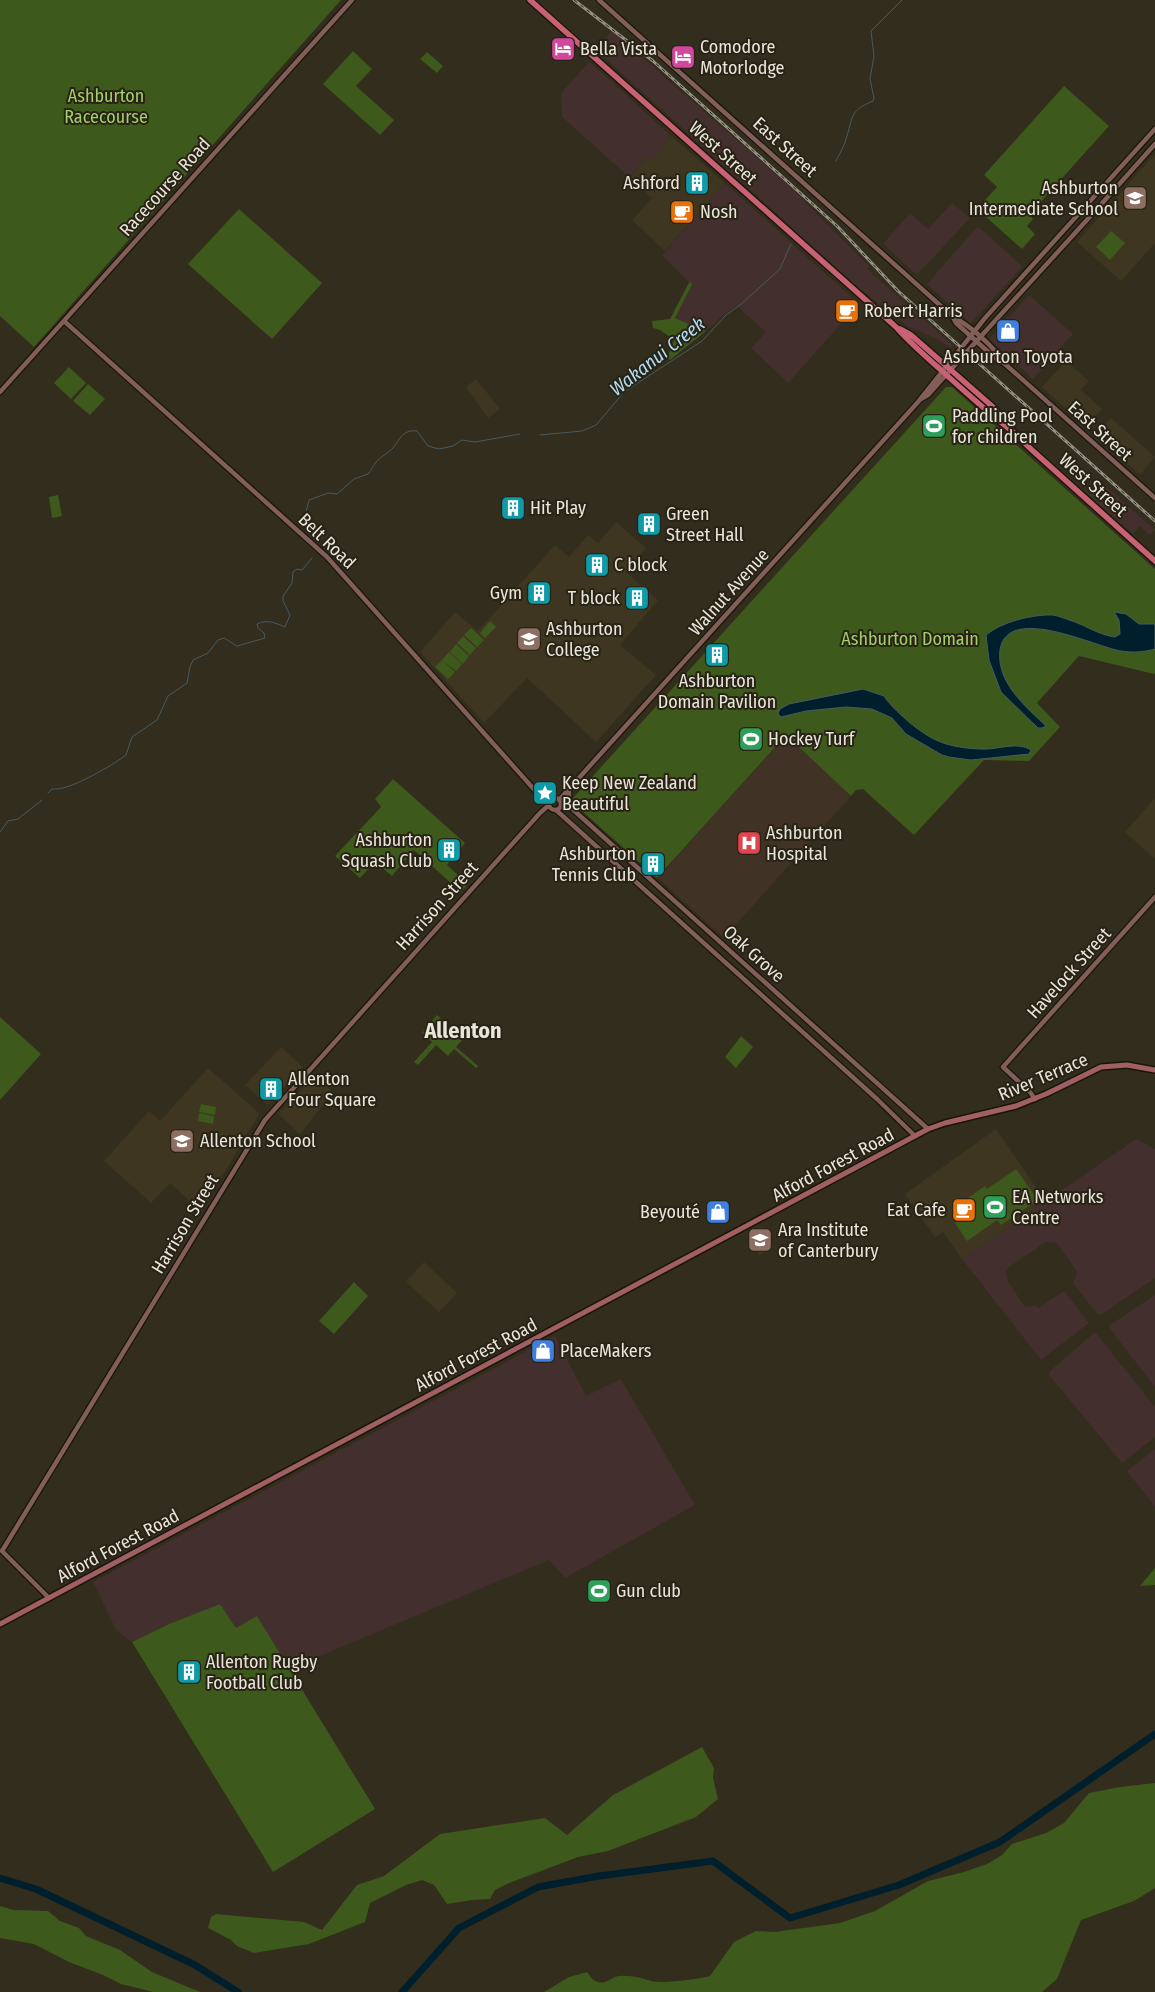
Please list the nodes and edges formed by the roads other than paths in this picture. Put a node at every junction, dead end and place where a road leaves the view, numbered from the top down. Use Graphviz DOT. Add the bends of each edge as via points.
graph roads {
  1 [pos="352,0"];
  2 [pos="530,0"];
  3 [pos="600,0"];
  4 [pos="1155,129"];
  5 [pos="1155,144"];
  6 [pos="1002,299"];
  7 [pos="1010,306"];
  8 [pos="64,321"];
  9 [pos="896,327"];
  10 [pos="975,337"];
  11 [pos="948,367"];
  12 [pos="944,373"];
  13 [pos="0,392"];
  14 [pos="1012,431"];
  15 [pos="1155,498"];
  16 [pos="1155,561"];
  17 [pos="569,790"];
  18 [pos="560,801"];
  19 [pos="549,803"];
  20 [pos="569,806"];
  21 [pos="556,810"];
  22 [pos="1155,897"];
  23 [pos="1155,1070"];
  24 [pos="1035,1099"];
  25 [pos="928,1129"];
  26 [pos="915,1136"];
  27 [pos="49,1598"];
  28 [pos="0,1624"];
  1 -- 8 [label="street, Racecourse Road"];
  2 -- 9 [label="highway, West Street"];
  3 -- 10 [label="street, East Street"];
  4 -- 6 [label="street, Walnut Avenue"];
  5 -- 7 [label="street, Walnut Avenue"];
  6 -- 7 [label="street"];
  6 -- 10 [label="street, Walnut Avenue"];
  7 -- 10 [label="street, Walnut Avenue"];
  8 -- 13 [label="street, Racecourse Road"];
  8 -- 19 [label="street, Belt Road" via="328,557"];
  9 -- 11 [label="highway, West Street" via="911,335"];
  9 -- 12 [label="highway, West Street"];
  10 -- 11 [label="street, Walnut Avenue"];
  10 -- 15 [label="street, East Street" via="999,354 1005,364"];
  11 -- 12 [label="street, Walnut Avenue"];
  11 -- 14 [label="highway, West Street" via="993,407"];
  12 -- 14 [label="highway, West Street"];
  12 -- 17 [label="street, Walnut Avenue"];
  14 -- 16 [label="highway, West Street"];
  17 -- 18 [label="street, Walnut Avenue"];
  17 -- 20 [label="street"];
  18 -- 19 [label="street" via="554,798"];
  18 -- 20 [label="street, Oak Grove"];
  18 -- 21 [label="street"];
  19 -- 21 [label="street" via="552,810"];
  19 -- 27 [label="street, Harrison Street" via="265,1120 2,1551"];
  20 -- 25 [label="street, Oak Grove"];
  21 -- 26 [label="street, Oak Grove"];
  22 -- 24 [label="street, Havelock Street" via="1003,1067"];
  23 -- 24 [label="main road, River Terrace" via="1127,1065 1108,1066 1086,1073"];
  24 -- 25 [label="main road, River Terrace"];
  25 -- 26 [label="main road, River Terrace"];
  26 -- 27 [label="main road, Alford Forest Road"];
  27 -- 28 [label="main road, Alford Forest Road"];
}
